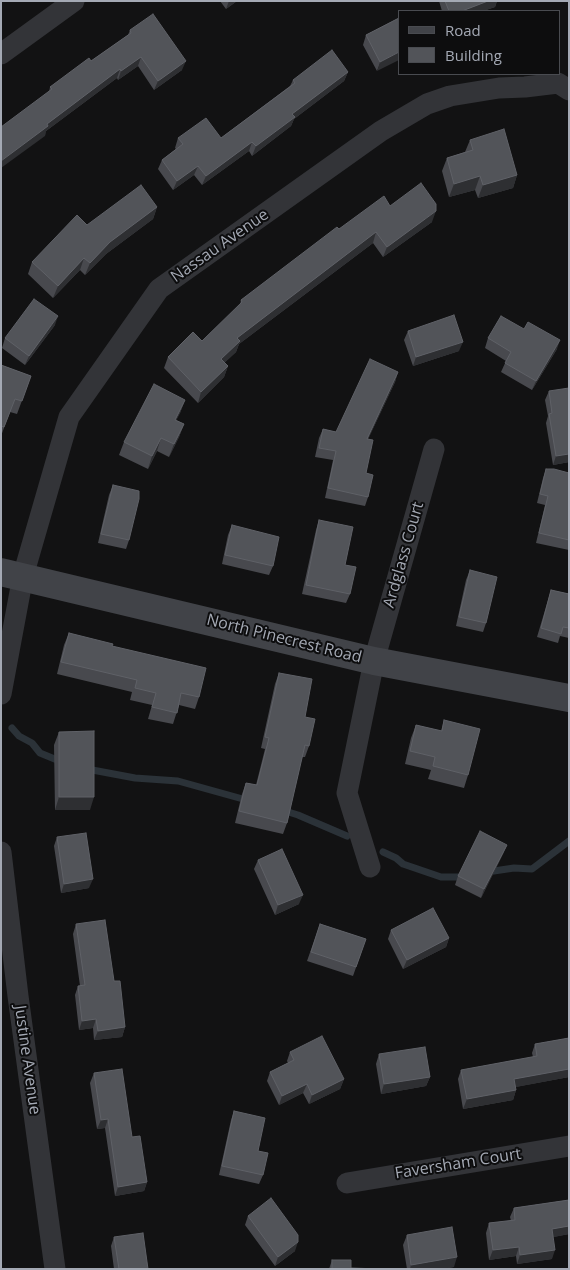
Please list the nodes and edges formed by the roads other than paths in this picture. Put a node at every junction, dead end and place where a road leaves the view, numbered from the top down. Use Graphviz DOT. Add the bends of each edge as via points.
graph roads {
  1 [pos="74,1"];
  2 [pos="1,54"];
  3 [pos="569,90"];
  4 [pos="434,449"];
  5 [pos="12,574"];
  6 [pos="374,661"];
  7 [pos="1,694"];
  8 [pos="569,698"];
  9 [pos="1,852"];
  10 [pos="370,868"];
  11 [pos="569,1146"];
  12 [pos="347,1182"];
  13 [pos="55,1269"];
  1 -- 2 [label="street"];
  3 -- 5 [label="street, Nassau Avenue" via="558,82 450,96 427,104 381,131 159,289 69,417"];
  4 -- 6 [label="street, Ardglass Court"];
  5 -- 6 [label="street, North Pinecrest Road"];
  5 -- 7 [label="street"];
  6 -- 8 [label="street, North Pinecrest Road"];
  6 -- 10 [label="street, Ardglass Court" via="347,793"];
  9 -- 13 [label="street, Justine Avenue"];
  11 -- 12 [label="street, Faversham Court"];
}
